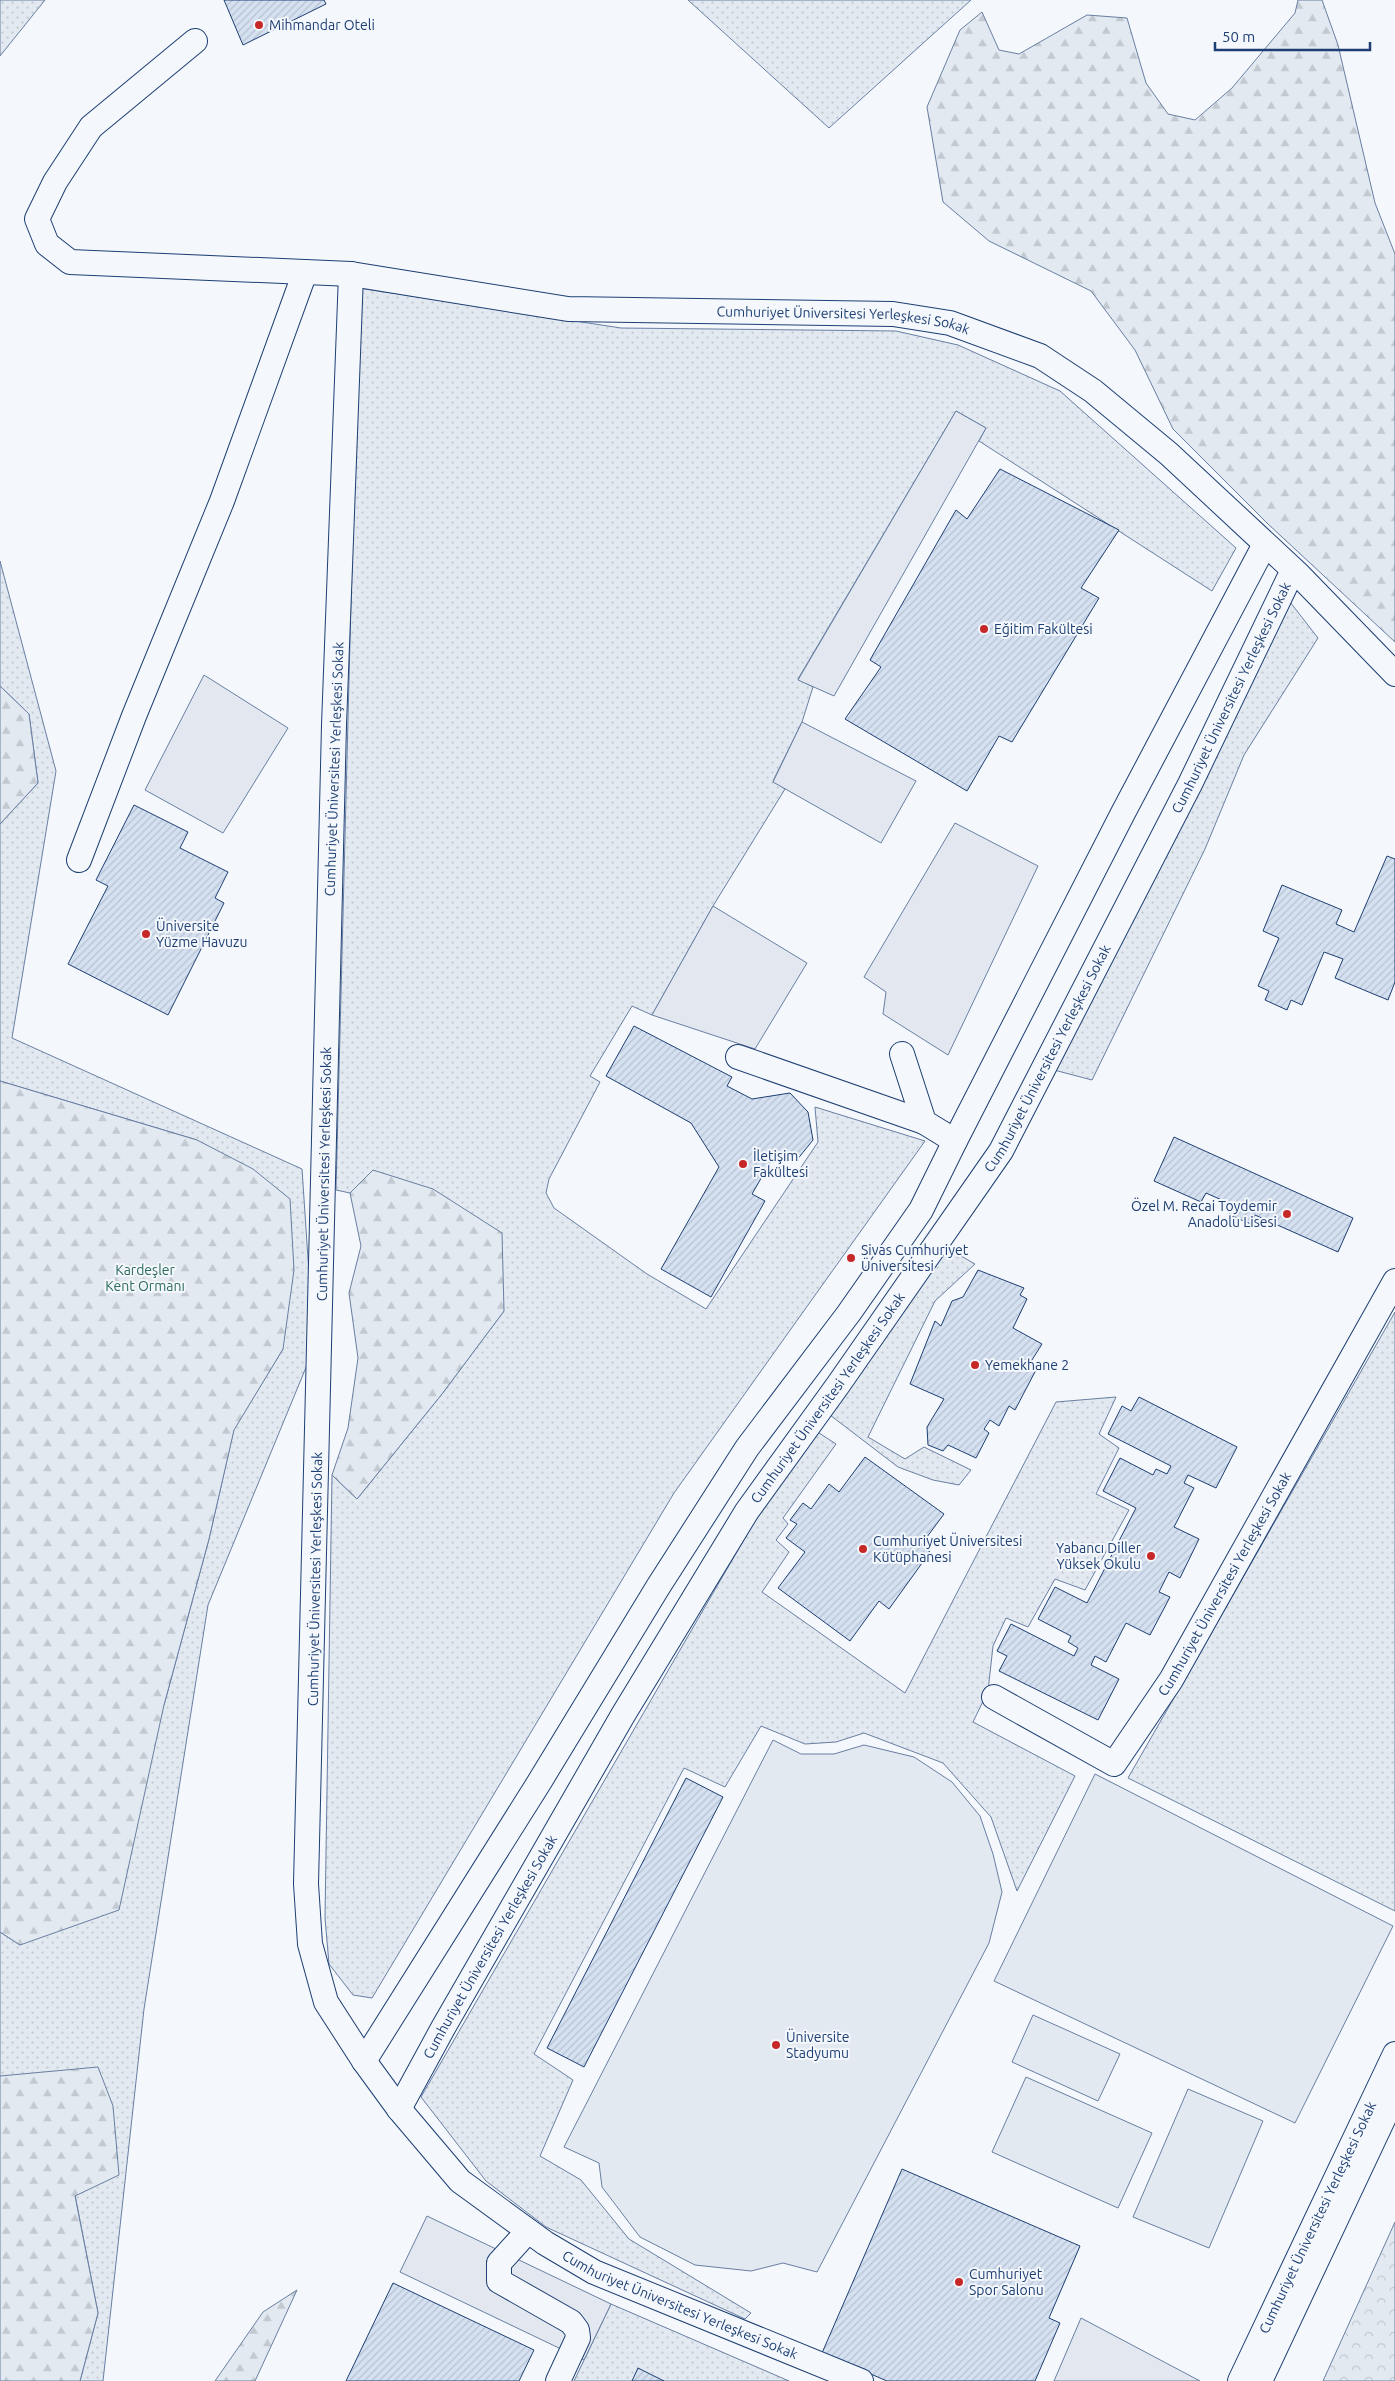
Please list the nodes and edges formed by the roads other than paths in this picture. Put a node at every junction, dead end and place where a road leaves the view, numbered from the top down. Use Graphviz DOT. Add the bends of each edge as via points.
graph roads {
  1 [pos="195,41"];
  2 [pos="305,272"];
  3 [pos="351,274"];
  4 [pos="1265,544"];
  5 [pos="1293,570"];
  6 [pos="1395,674"];
  7 [pos="79,860"];
  8 [pos="902,1054"];
  9 [pos="738,1057"];
  10 [pos="924,1122"];
  11 [pos="954,1141"];
  12 [pos="1395,1281"];
  13 [pos="994,1697"];
  14 [pos="1395,2054"];
  15 [pos="364,2061"];
  16 [pos="1395,2094"];
  17 [pos="399,2110"];
  18 [pos="528,2231"];
  19 [pos="558,2381"];
  20 [pos="861,2381"];
  21 [pos="1240,2381"];
  22 [pos="1260,2381"];
  1 -- 2 [label="street, Cumhuriyet Üniversitesi Yerleşkesi Sokak" via="91,127 55,182 37,219 47,244 70,262"];
  2 -- 3 [label="street, Cumhuriyet Üniversitesi Yerleşkesi Sokak"];
  2 -- 7 [label="street" via="222,501"];
  3 -- 4 [label="street, Cumhuriyet Üniversitesi Yerleşkesi Sokak" via="568,309 893,314 950,322 1040,356 1093,391 1169,454"];
  3 -- 15 [label="street, Cumhuriyet Üniversitesi Yerleşkesi Sokak" via="334,725 306,1884 310,1944 326,2002"];
  4 -- 5 [label="street, Cumhuriyet Üniversitesi Yerleşkesi Sokak"];
  4 -- 11 [label="street"];
  5 -- 6 [label="street, Cumhuriyet Üniversitesi Yerleşkesi Sokak"];
  5 -- 17 [label="street, Cumhuriyet Üniversitesi Yerleşkesi Sokak" via="1185,792 1001,1151 747,1511 618,1724"];
  8 -- 10 [label="street"];
  9 -- 10 [label="street"];
  10 -- 11 [label="street"];
  11 -- 15 [label="street" via="921,1210 849,1313 747,1448"];
  12 -- 13 [label="street, Cumhuriyet Üniversitesi Yerleşkesi Sokak" via="1171,1680 1114,1764"];
  14 -- 21 [label="street, Cumhuriyet Üniversitesi Yerleşkesi Sokak"];
  15 -- 17 [label="street, Cumhuriyet Üniversitesi Yerleşkesi Sokak"];
  16 -- 22 [label="street, Cumhuriyet Üniversitesi Yerleşkesi Sokak"];
  17 -- 18 [label="street, Cumhuriyet Üniversitesi Yerleşkesi Sokak" via="460,2181"];
  18 -- 19 [label="street" via="498,2263 499,2281 575,2327 578,2338"];
  18 -- 20 [label="street, Cumhuriyet Üniversitesi Yerleşkesi Sokak" via="594,2272"];
}
